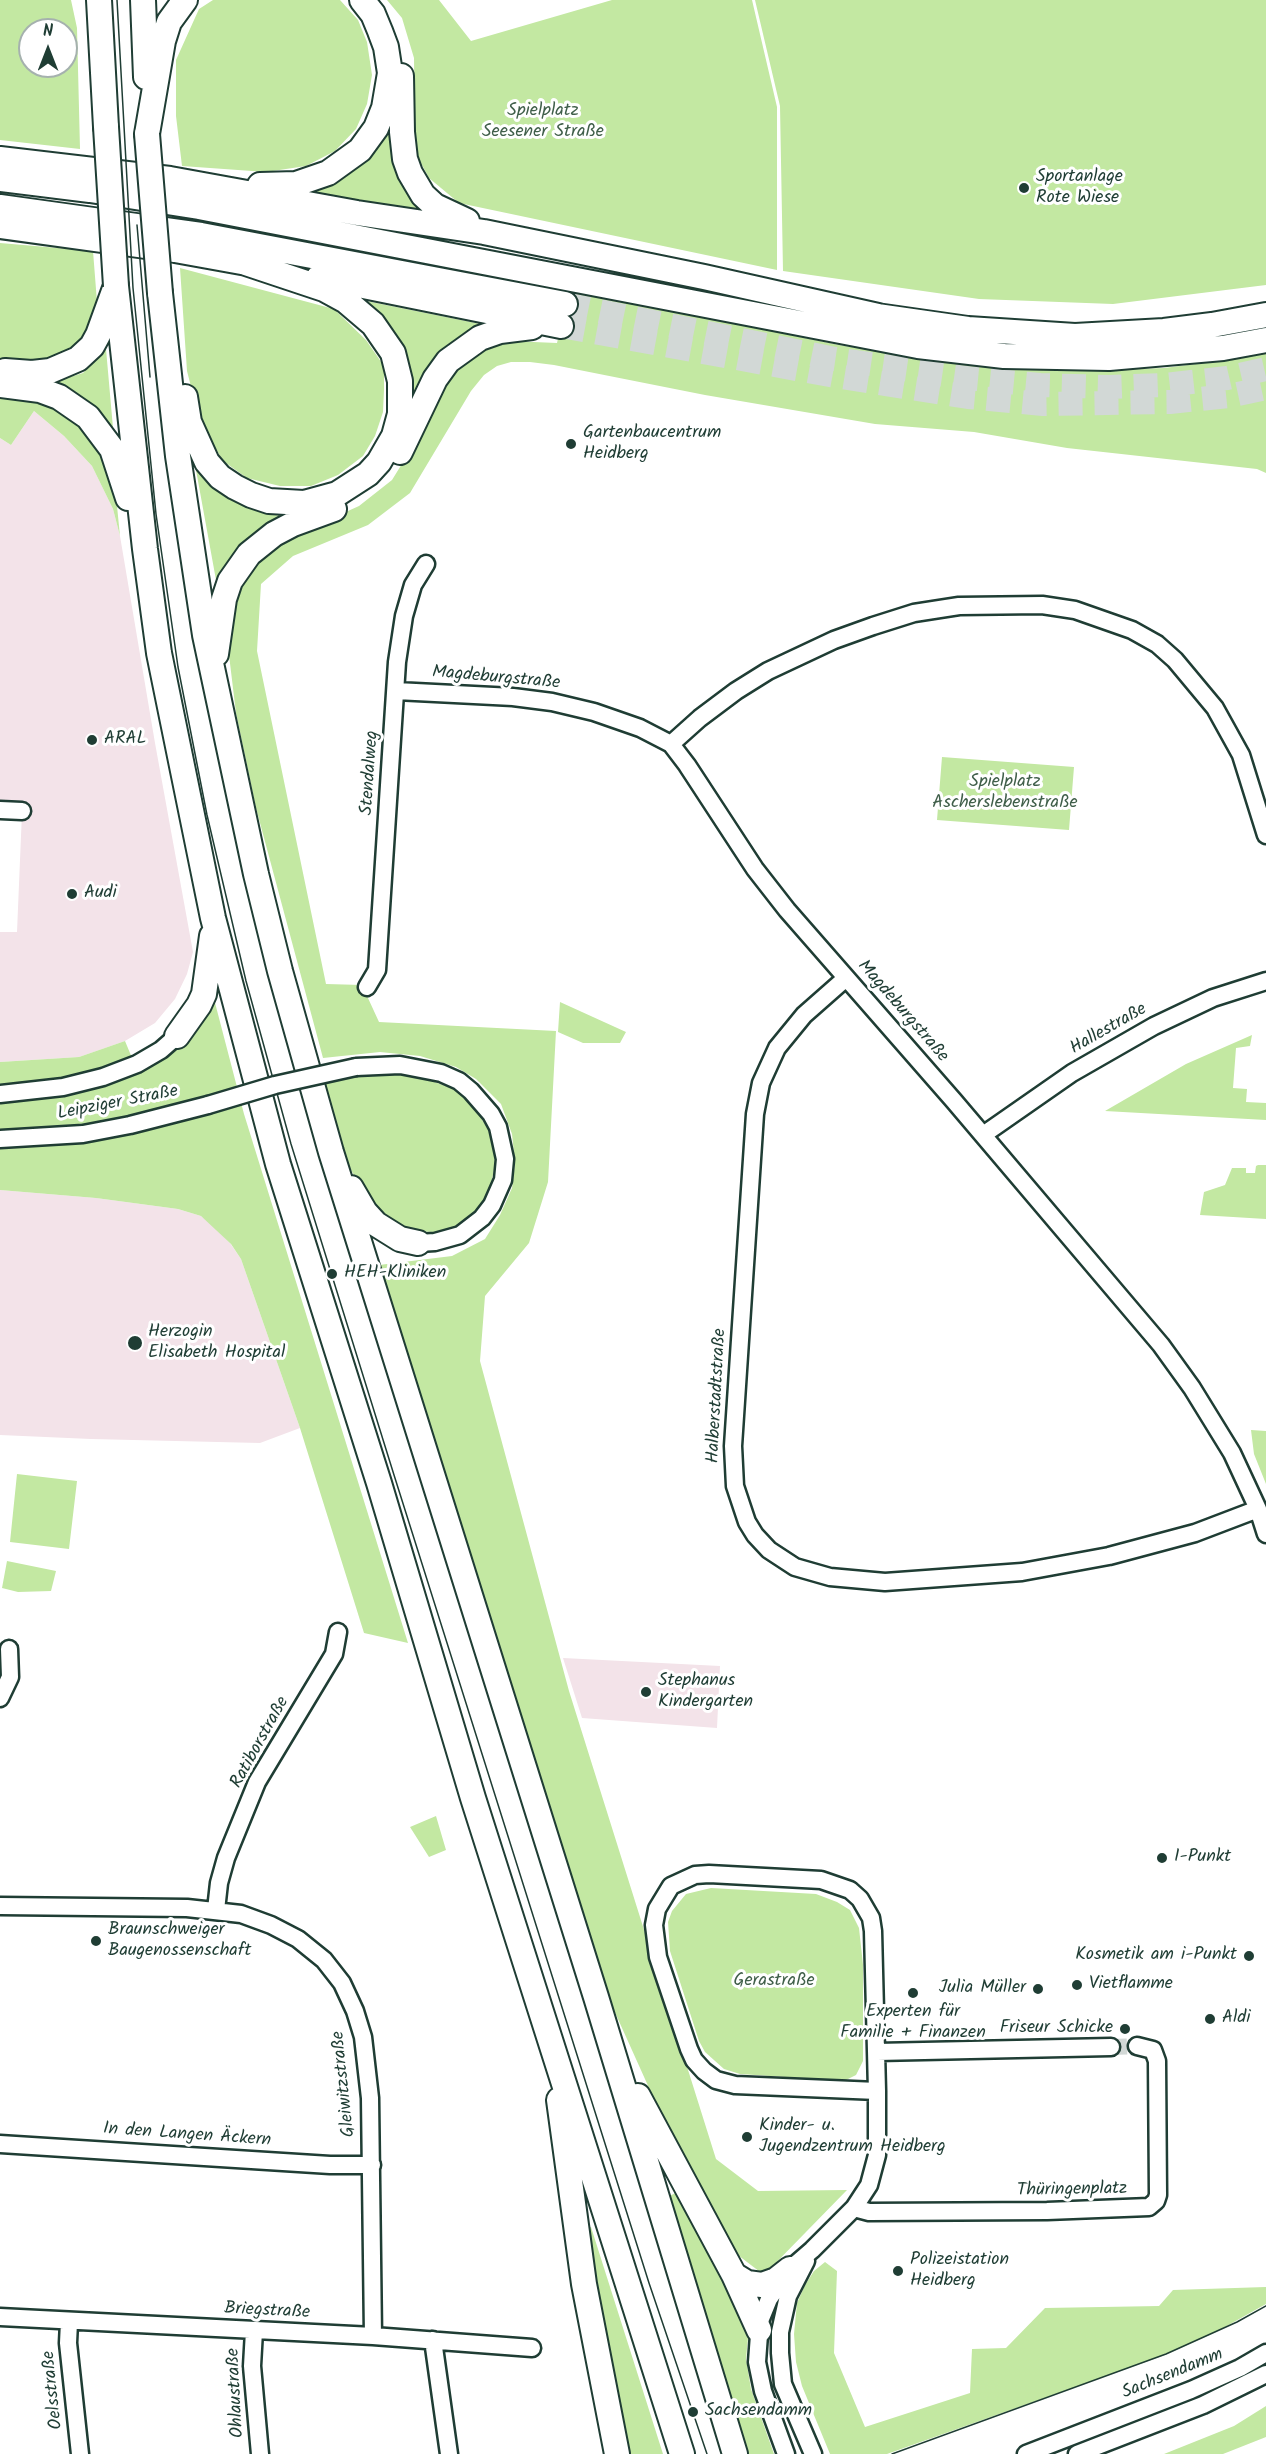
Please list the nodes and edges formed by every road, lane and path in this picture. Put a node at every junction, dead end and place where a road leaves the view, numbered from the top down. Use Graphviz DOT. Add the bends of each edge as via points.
graph roads {
  1 [pos="83,0"];
  2 [pos="99,0"];
  3 [pos="143,0"];
  4 [pos="185,0"];
  5 [pos="362,0"];
  6 [pos="379,0"];
  7 [pos="100,60"];
  8 [pos="147,134"];
  9 [pos="0,159"];
  10 [pos="0,179"];
  11 [pos="192,183"];
  12 [pos="0,207"];
  13 [pos="0,226"];
  14 [pos="484,232"];
  15 [pos="243,262"];
  16 [pos="116,286"];
  17 [pos="622,289"];
  18 [pos="563,315"];
  19 [pos="1266,315"];
  20 [pos="878,316"];
  21 [pos="1266,340"];
  22 [pos="165,345"];
  23 [pos="0,371"];
  24 [pos="0,385"];
  25 [pos="145,549"];
  26 [pos="426,564"];
  27 [pos="396,691"];
  28 [pos="217,698"];
  29 [pos="671,744"];
  30 [pos="0,810"];
  31 [pos="22,811"];
  32 [pos="1266,835"];
  33 [pos="213,918"];
  34 [pos="846,978"];
  35 [pos="1266,981"];
  36 [pos="367,987"];
  37 [pos="177,1036"];
  38 [pos="0,1094"];
  39 [pos="983,1135"];
  40 [pos="0,1139"];
  41 [pos="330,1152"];
  42 [pos="418,1243"];
  43 [pos="1258,1509"];
  44 [pos="1266,1534"];
  45 [pos="338,1632"];
  46 [pos="9,1649"];
  47 [pos="0,1698"];
  48 [pos="0,1906"];
  49 [pos="216,1910"];
  50 [pos="596,1997"];
  51 [pos="1137,2046"];
  52 [pos="1111,2047"];
  53 [pos="554,2050"];
  54 [pos="878,2052"];
  55 [pos="878,2091"];
  56 [pos="0,2144"];
  57 [pos="372,2165"];
  58 [pos="854,2208"];
  59 [pos="812,2250"];
  60 [pos="790,2269"];
  61 [pos="734,2276"];
  62 [pos="0,2317"];
  63 [pos="69,2322"];
  64 [pos="759,2330"];
  65 [pos="254,2331"];
  66 [pos="374,2336"];
  67 [pos="434,2340"];
  68 [pos="532,2348"];
  69 [pos="1266,2353"];
  70 [pos="1266,2374"];
  71 [pos="783,2384"];
  72 [pos="80,2454"];
  73 [pos="260,2454"];
  74 [pos="449,2454"];
  75 [pos="617,2454"];
  76 [pos="682,2454"];
  77 [pos="735,2454"];
  78 [pos="786,2454"];
  79 [pos="813,2454"];
  80 [pos="1026,2454"];
  81 [pos="1077,2454"];
  1 -- 7 [label="highway"];
  2 -- 7 [label="highway"];
  3 -- 8 [label="highway"];
  4 -- 8 [label="highway" via="163,41"];
  5 -- 11 [label="highway" via="380,31 390,73 381,118 360,150 328,173 296,184"];
  6 -- 14 [label="highway" via="388,14 400,59 402,132 410,173 435,206"];
  7 -- 16 [label="highway, bridge"];
  8 -- 22 [label="highway, bridge"];
  9 -- 11 [label="highway"];
  10 -- 17 [label="highway" via="190,206"];
  11 -- 14 [label="highway"];
  12 -- 18 [label="highway" via="201,235"];
  13 -- 15 [label="highway"];
  14 -- 20 [label="highway"];
  15 -- 18 [label="highway"];
  15 -- 22 [label="highway" via="324,289 346,301 384,336 400,381 400,414 394,436 379,462 352,486 312,502 269,501 235,487 207,462 197,443 182,380"];
  16 -- 23 [label="highway" via="98,335 78,359 50,371"];
  16 -- 25 [label="highway"];
  17 -- 20 [label="highway" via="700,291"];
  17 -- 21 [label="highway" via="918,346 1004,356 1119,358"];
  18 -- 28 [label="highway" via="500,331 466,347 448,361 435,379 406,441 383,476 354,500 293,524 249,554 230,581 220,615"];
  19 -- 20 [label="highway" via="1212,326 1084,336 968,329"];
  22 -- 28 [label="highway" via="185,514"];
  24 -- 25 [label="highway" via="40,390 59,397 88,417 112,449"];
  25 -- 33 [label="highway" via="159,653"];
  26 -- 27 [label="street, Stendalweg" via="413,585 404,616 396,662"];
  27 -- 29 [label="street, Magdeburgstraße" via="552,702 594,711"];
  27 -- 36 [label="street, Stendalweg" via="377,970"];
  28 -- 41 [label="highway" via="256,874"];
  29 -- 32 [label="street" via="735,691 798,655 914,613 1001,604 1075,610 1132,630 1175,660 1215,708 1241,755"];
  29 -- 34 [label="street, Magdeburgstraße" via="755,869"];
  30 -- 31 [label="street"];
  33 -- 37 [label="highway" via="204,994"];
  33 -- 53 [label="highway" via="278,1164"];
  34 -- 39 [label="street, Magdeburgstraße"];
  34 -- 43 [label="street, Halberstadtstraße" via="804,1015 777,1048 761,1083 755,1114 733,1457 739,1501 755,1535 795,1568 830,1577 885,1582 1022,1572 1109,1556 1195,1533"];
  35 -- 39 [label="street, Hallestraße" via="1213,998 1154,1026 1072,1073"];
  37 -- 38 [label="street" via="137,1064 103,1077 63,1087"];
  39 -- 43 [label="street, Magdeburgstraße" via="1140,1319 1192,1388 1232,1453"];
  40 -- 42 [label="street, Leipziger Straße, bridge" via="82,1134 130,1125 356,1067 400,1065 441,1073 459,1081 491,1114 505,1159 503,1180 482,1218 460,1235"];
  41 -- 42 [label="highway" via="376,1224 400,1239"];
  41 -- 50 [label="highway"];
  43 -- 44 [label="street, Magdeburgstraße"];
  45 -- 49 [label="street, Ratiborstraße" via="334,1654 258,1782 226,1858"];
  46 -- 47 [label="street" via="10,1677"];
  48 -- 49 [label="street, Gleiwitzstraße"];
  49 -- 57 [label="street, Gleiwitzstraße" via="242,1914 298,1939 324,1960 342,1983 363,2037"];
  50 -- 61 [label="highway" via="622,2051 640,2103"];
  50 -- 77 [label="highway"];
  51 -- 58 [label="street, Thüringenplatz" via="1153,2050 1157,2061 1158,2195 1149,2207 869,2212"];
  52 -- 54 [label="street"];
  53 -- 75 [label="highway" via="584,2284"];
  53 -- 76 [label="highway"];
  54 -- 55 [label="street"];
  54 -- 55 [label="street" via="873,1931 866,1908 850,1890 821,1880 709,1874 683,1880 662,1898 654,1924 658,1957 689,2049 704,2071 716,2080 735,2085"];
  55 -- 58 [label="street" via="874,2171"];
  56 -- 57 [label="street, In den Langen Äckern"];
  57 -- 66 [label="street, Gleiwitzstraße"];
  58 -- 59 [label="street"];
  59 -- 60 [label="street"];
  59 -- 71 [label="street" via="799,2271 784,2312 780,2342"];
  60 -- 61 [label="highway" via="776,2280 762,2284 747,2283"];
  60 -- 64 [label="street" via="769,2299"];
  61 -- 64 [label="highway"];
  62 -- 63 [label="street, Briegstraße"];
  63 -- 65 [label="street, Briegstraße"];
  63 -- 72 [label="street, Oelsstraße"];
  64 -- 71 [label="street"];
  64 -- 78 [label="street" via="757,2362 763,2391"];
  65 -- 66 [label="street, Briegstraße"];
  65 -- 73 [label="street, Ohlaustraße" via="252,2366"];
  66 -- 67 [label="street, Briegstraße"];
  67 -- 68 [label="street, Briegstraße"];
  67 -- 74 [label="street"];
  69 -- 80 [label="street, Sachsendamm" via="1191,2390"];
  70 -- 81 [label="street, Sachsendamm" via="1203,2404"];
  71 -- 79 [label="street"];
}
